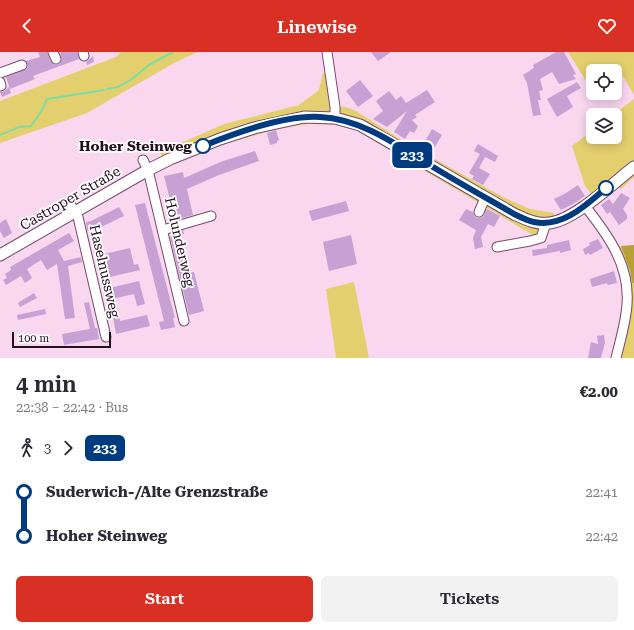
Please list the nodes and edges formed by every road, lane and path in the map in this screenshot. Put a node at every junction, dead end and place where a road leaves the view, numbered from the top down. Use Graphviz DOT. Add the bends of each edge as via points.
graph roads {
  1 [pos="327,52"];
  2 [pos="22,65"];
  3 [pos="0,73"];
  4 [pos="335,118"];
  5 [pos="146,165"];
  6 [pos="634,167"];
  7 [pos="486,198"];
  8 [pos="585,206"];
  9 [pos="72,207"];
  10 [pos="479,212"];
  11 [pos="211,216"];
  12 [pos="546,223"];
  13 [pos="163,230"];
  14 [pos="497,247"];
  15 [pos="0,256"];
  16 [pos="184,321"];
  17 [pos="106,337"];
  18 [pos="616,358"];
  1 -- 4 [label="street"];
  2 -- 3 [label="street"];
  4 -- 5 [label="main road, Castroper Straße" via="304,117 254,128 170,159"];
  4 -- 7 [label="main road, Castroper Straße" via="360,125"];
  5 -- 9 [label="main road, Castroper Straße"];
  5 -- 13 [label="street, Holunderweg"];
  6 -- 8 [label="main road, Castroper Straße"];
  7 -- 10 [label="street"];
  7 -- 12 [label="main road, Castroper Straße" via="514,214 534,222"];
  8 -- 12 [label="main road, Castroper Straße" via="568,217"];
  8 -- 18 [label="street" via="618,255 626,278 627,305"];
  9 -- 15 [label="main road, Castroper Straße"];
  9 -- 17 [label="street, Haselnussweg" via="78,217"];
  11 -- 13 [label="street"];
  12 -- 14 [label="street" via="541,238"];
  13 -- 16 [label="street, Holunderweg"];
}
